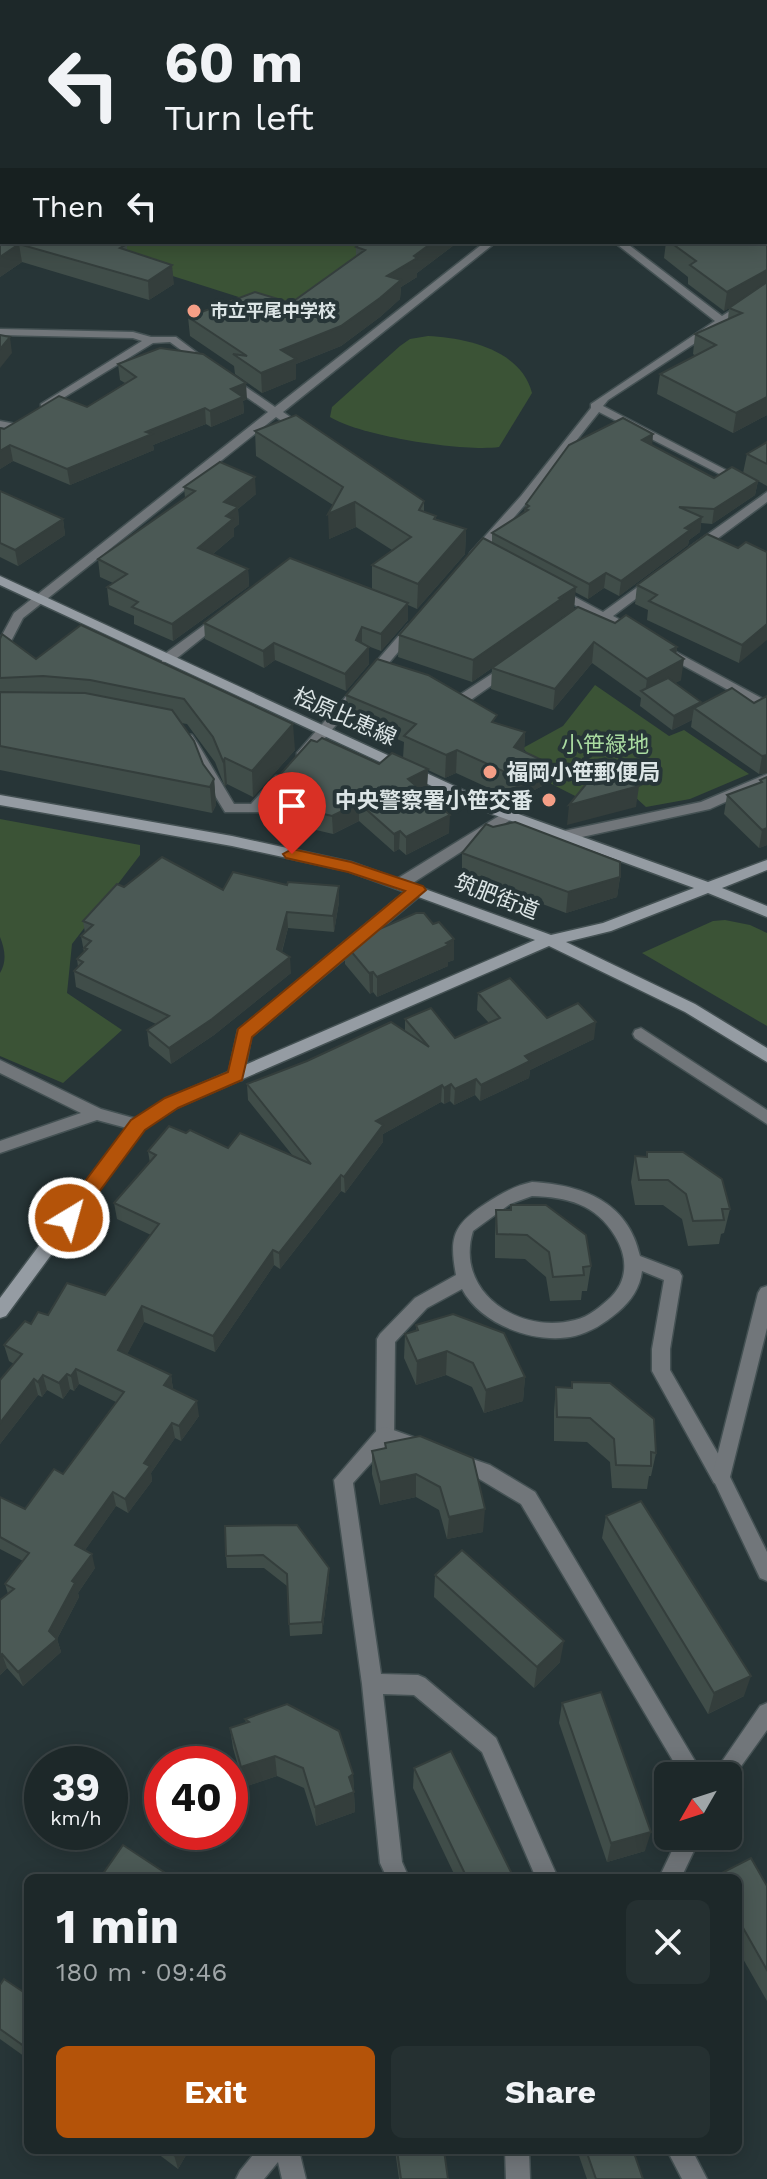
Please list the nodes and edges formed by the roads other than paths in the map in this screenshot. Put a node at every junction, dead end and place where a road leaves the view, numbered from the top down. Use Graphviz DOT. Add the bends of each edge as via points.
graph roads {
  1 [pos="488,244"];
  2 [pos="622,244"];
  3 [pos="767,291"];
  4 [pos="722,321"];
  5 [pos="0,332"];
  6 [pos="151,340"];
  7 [pos="595,406"];
  8 [pos="37,411"];
  9 [pos="277,413"];
  10 [pos="24,418"];
  11 [pos="6,425"];
  12 [pos="0,434"];
  13 [pos="315,439"];
  14 [pos="767,495"];
  15 [pos="467,542"];
  16 [pos="479,550"];
  17 [pos="493,558"];
  18 [pos="679,561"];
  19 [pos="469,562"];
  20 [pos="667,570"];
  21 [pos="0,580"];
  22 [pos="548,587"];
  23 [pos="39,598"];
  24 [pos="237,605"];
  25 [pos="590,609"];
  26 [pos="407,612"];
  27 [pos="604,617"];
  28 [pos="577,619"];
  29 [pos="643,638"];
  30 [pos="656,645"];
  31 [pos="0,651"];
  32 [pos="525,655"];
  33 [pos="167,659"];
  34 [pos="373,673"];
  35 [pos="387,678"];
  36 [pos="431,692"];
  37 [pos="767,707"];
  38 [pos="170,727"];
  39 [pos="324,730"];
  40 [pos="297,762"];
  41 [pos="286,774"];
  42 [pos="767,778"];
  43 [pos="0,800"];
  44 [pos="507,816"];
  45 [pos="559,837"];
  46 [pos="767,865"];
  47 [pos="400,884"];
  48 [pos="712,887"];
  49 [pos="417,890"];
  50 [pos="767,912"];
  51 [pos="550,940"];
  52 [pos="641,1034"];
  53 [pos="767,1056"];
  54 [pos="0,1066"];
  55 [pos="236,1076"];
  56 [pos="97,1114"];
  57 [pos="767,1118"];
  58 [pos="138,1125"];
  59 [pos="0,1147"];
  60 [pos="635,1261"];
  61 [pos="465,1279"];
  62 [pos="767,1293"];
  63 [pos="0,1311"];
  64 [pos="385,1435"];
  65 [pos="721,1477"];
  66 [pos="767,1572"];
  67 [pos="372,1684"];
  68 [pos="767,1713"];
  69 [pos="686,1762"];
  70 [pos="732,1762"];
  71 [pos="683,1850"];
  72 [pos="392,1873"];
  73 [pos="545,1874"];
  74 [pos="672,1874"];
  75 [pos="270,2154"];
  76 [pos="288,2154"];
  77 [pos="517,2154"];
  78 [pos="681,2154"];
  79 [pos="248,2179"];
  80 [pos="294,2179"];
  81 [pos="518,2179"];
  82 [pos="695,2179"];
  1 -- 9 [label="street"];
  2 -- 4 [label="street"];
  3 -- 4 [label="street"];
  4 -- 7 [label="street"];
  5 -- 6 [label="street" via="133,335"];
  6 -- 8 [label="street"];
  6 -- 9 [label="street" via="172,339"];
  7 -- 14 [label="street"];
  7 -- 16 [label="street"];
  9 -- 13 [label="street"];
  9 -- 23 [label="street"];
  10 -- 11 [label="street"];
  11 -- 12 [label="street"];
  14 -- 18 [label="street"];
  15 -- 16 [label="street"];
  16 -- 17 [label="street"];
  16 -- 19 [label="street"];
  20 -- 27 [label="street"];
  21 -- 23 [label="street, 桧原比恵線"];
  22 -- 25 [label="street"];
  23 -- 31 [label="street" via="18,616"];
  23 -- 33 [label="street, 桧原比恵線"];
  24 -- 33 [label="street"];
  25 -- 27 [label="street"];
  25 -- 28 [label="street"];
  26 -- 34 [label="street" via="420,618"];
  27 -- 29 [label="street"];
  30 -- 37 [label="street"];
  32 -- 36 [label="street" via="460,701"];
  33 -- 39 [label="street, 桧原比恵線"];
  34 -- 35 [label="street"];
  34 -- 39 [label="street"];
  38 -- 41 [label="street" via="181,730 206,764 230,809 255,809"];
  39 -- 40 [label="street"];
  39 -- 44 [label="street, 桧原比恵線"];
  42 -- 45 [label="street" via="705,806"];
  43 -- 47 [label="street, 筑肥街道" via="232,841 351,867"];
  44 -- 45 [label="street, 桧原比恵線"];
  44 -- 47 [label="street"];
  45 -- 48 [label="street, 桧原比恵線"];
  46 -- 48 [label="street"];
  47 -- 49 [label="street, 筑肥街道"];
  48 -- 50 [label="street, 桧原比恵線"];
  48 -- 51 [label="street" via="606,927"];
  49 -- 51 [label="street, 筑肥街道"];
  49 -- 55 [label="street" via="244,1034"];
  51 -- 53 [label="street, 筑肥街道" via="690,1008"];
  51 -- 55 [label="street"];
  52 -- 57 [label="street"];
  54 -- 56 [label="street"];
  55 -- 58 [label="street" via="172,1103"];
  56 -- 58 [label="street"];
  56 -- 59 [label="street"];
  58 -- 63 [label="street"];
  60 -- 61 [label="street" via="621,1300 588,1324 562,1330 513,1323 475,1296"];
  60 -- 61 [label="street" via="619,1222 590,1200 561,1190 532,1189 514,1192 468,1225 461,1246"];
  60 -- 65 [label="street" via="673,1276 661,1371"];
  61 -- 64 [label="street" via="421,1303 386,1339"];
  62 -- 65 [label="street"];
  64 -- 67 [label="street" via="343,1480"];
  64 -- 69 [label="street" via="483,1471 528,1498"];
  65 -- 66 [label="street"];
  67 -- 72 [label="street"];
  67 -- 73 [label="street" via="418,1685 489,1745"];
  68 -- 70 [label="street"];
  71 -- 74 [label="street"];
  75 -- 79 [label="street"];
  76 -- 80 [label="street"];
  77 -- 81 [label="street"];
  78 -- 82 [label="street"];
}
